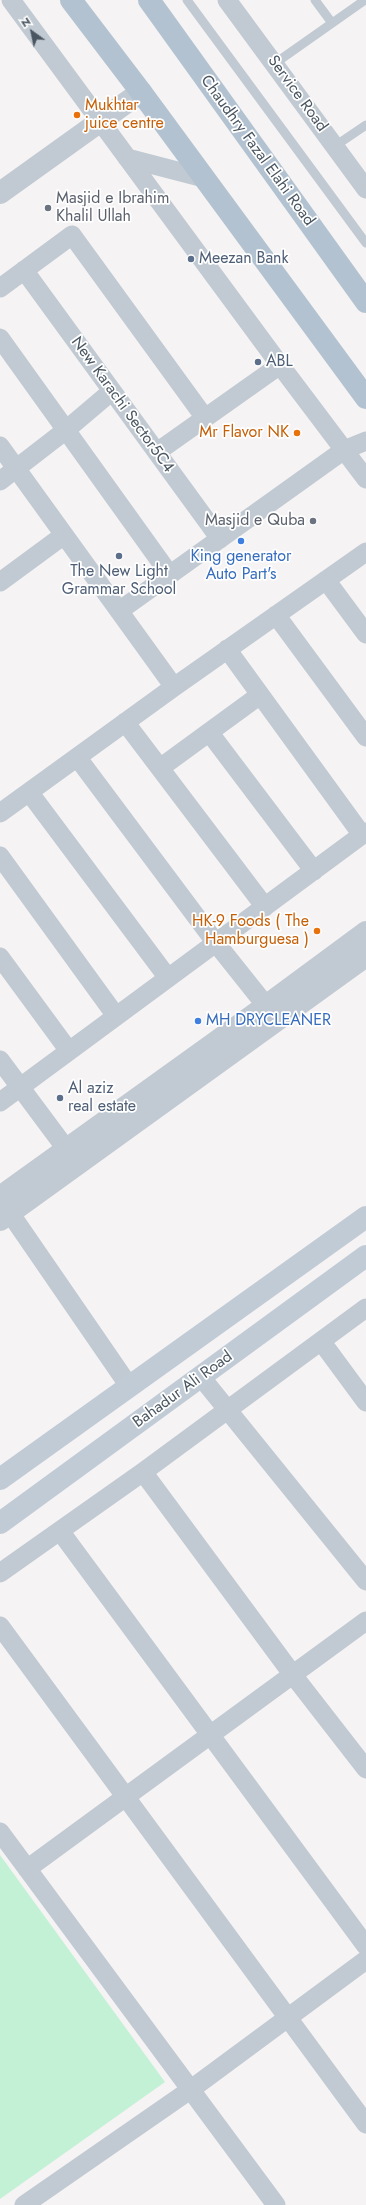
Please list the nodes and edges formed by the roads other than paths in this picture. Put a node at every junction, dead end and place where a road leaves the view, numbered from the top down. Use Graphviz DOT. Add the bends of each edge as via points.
graph roads {
  1 [pos="11,0"];
  2 [pos="71,0"];
  3 [pos="149,0"];
  4 [pos="187,0"];
  5 [pos="227,0"];
  6 [pos="315,0"];
  7 [pos="365,0"];
  8 [pos="332,23"];
  9 [pos="274,64"];
  10 [pos="141,92"];
  11 [pos="100,122"];
  12 [pos="366,125"];
  13 [pos="335,146"];
  14 [pos="127,158"];
  15 [pos="204,178"];
  16 [pos="366,189"];
  17 [pos="0,193"];
  18 [pos="366,243"];
  19 [pos="24,270"];
  20 [pos="0,288"];
  21 [pos="366,302"];
  22 [pos="0,338"];
  23 [pos="280,365"];
  24 [pos="112,391"];
  25 [pos="366,398"];
  26 [pos="205,418"];
  27 [pos="66,430"];
  28 [pos="366,441"];
  29 [pos="0,446"];
  30 [pos="344,450"];
  31 [pos="157,452"];
  32 [pos="16,469"];
  33 [pos="366,479"];
  34 [pos="0,481"];
  35 [pos="64,535"];
  36 [pos="220,540"];
  37 [pos="366,552"];
  38 [pos="170,575"];
  39 [pos="326,580"];
  40 [pos="0,582"];
  41 [pos="119,611"];
  42 [pos="276,615"];
  43 [pos="366,634"];
  44 [pos="227,649"];
  45 [pos="174,686"];
  46 [pos="260,695"];
  47 [pos="125,722"];
  48 [pos="209,732"];
  49 [pos="366,737"];
  50 [pos="77,757"];
  51 [pos="160,768"];
  52 [pos="29,792"];
  53 [pos="0,813"];
  54 [pos="364,834"];
  55 [pos="0,856"];
  56 [pos="314,871"];
  57 [pos="265,907"];
  58 [pos="366,932"];
  59 [pos="216,943"];
  60 [pos="366,956"];
  61 [pos="0,957"];
  62 [pos="168,978"];
  63 [pos="273,1013"];
  64 [pos="116,1016"];
  65 [pos="69,1051"];
  66 [pos="0,1060"];
  67 [pos="20,1087"];
  68 [pos="0,1102"];
  69 [pos="66,1150"];
  70 [pos="4,1210"];
  71 [pos="366,1217"];
  72 [pos="366,1256"];
  73 [pos="366,1308"];
  74 [pos="321,1341"];
  75 [pos="201,1377"];
  76 [pos="129,1386"];
  77 [pos="366,1402"];
  78 [pos="227,1410"];
  79 [pos="143,1472"];
  80 [pos="0,1479"];
  81 [pos="0,1524"];
  82 [pos="60,1531"];
  83 [pos="0,1573"];
  84 [pos="366,1581"];
  85 [pos="366,1621"];
  86 [pos="0,1626"];
  87 [pos="293,1675"];
  88 [pos="210,1735"];
  89 [pos="366,1769"];
  90 [pos="127,1796"];
  91 [pos="0,1832"];
  92 [pos="27,1869"];
  93 [pos="366,1946"];
  94 [pos="366,1960"];
  95 [pos="289,2018"];
  96 [pos="190,2090"];
  97 [pos="366,2124"];
  98 [pos="24,2205"];
  99 [pos="276,2205"];
  1 -- 11 [label="street"];
  2 -- 10 [label="main road"];
  3 -- 21 [label="main road, Chaudhry Fazal Elahi Road"];
  4 -- 18 [label="lane"];
  5 -- 9 [label="street, Service Road"];
  6 -- 8 [label="lane"];
  7 -- 8 [label="lane"];
  8 -- 9 [label="lane"];
  9 -- 13 [label="street, Service Road"];
  10 -- 11 [label="street"];
  10 -- 15 [label="main road"];
  11 -- 14 [label="street"];
  11 -- 17 [label="street"];
  12 -- 13 [label="lane"];
  13 -- 16 [label="street, Service Road"];
  14 -- 15 [label="street"];
  14 -- 23 [label="street"];
  15 -- 25 [label="main road"];
  19 -- 20 [label="street"];
  19 -- 24 [label="street, New Karachi Sector5C4"];
  19 -- 26 [label="street" via="72,236"];
  22 -- 27 [label="street"];
  23 -- 26 [label="street"];
  23 -- 30 [label="street"];
  24 -- 27 [label="street"];
  24 -- 31 [label="street, New Karachi Sector5C4"];
  26 -- 31 [label="street"];
  27 -- 32 [label="street"];
  27 -- 38 [label="street"];
  28 -- 30 [label="street"];
  29 -- 32 [label="street"];
  30 -- 33 [label="street"];
  30 -- 36 [label="street"];
  31 -- 36 [label="street, New Karachi Sector5C4"];
  32 -- 34 [label="street"];
  32 -- 35 [label="street"];
  35 -- 40 [label="street"];
  35 -- 41 [label="street"];
  36 -- 38 [label="street"];
  37 -- 39 [label="street"];
  38 -- 41 [label="street"];
  39 -- 42 [label="street"];
  39 -- 43 [label="street"];
  41 -- 45 [label="street"];
  42 -- 44 [label="street"];
  42 -- 49 [label="street"];
  44 -- 45 [label="street"];
  44 -- 46 [label="street"];
  45 -- 47 [label="street"];
  46 -- 48 [label="street"];
  46 -- 54 [label="street"];
  47 -- 50 [label="street"];
  47 -- 51 [label="street"];
  48 -- 51 [label="street"];
  48 -- 56 [label="street"];
  50 -- 52 [label="street"];
  50 -- 59 [label="street"];
  51 -- 57 [label="street"];
  52 -- 53 [label="street"];
  52 -- 62 [label="street"];
  54 -- 56 [label="street"];
  55 -- 64 [label="street"];
  56 -- 57 [label="street"];
  57 -- 59 [label="street"];
  58 -- 63 [label="street"];
  59 -- 62 [label="street"];
  59 -- 63 [label="street"];
  60 -- 63 [label="street"];
  61 -- 65 [label="street"];
  62 -- 64 [label="street"];
  63 -- 69 [label="street"];
  63 -- 70 [label="street"];
  64 -- 65 [label="street"];
  65 -- 67 [label="street"];
  66 -- 67 [label="street"];
  67 -- 68 [label="street"];
  67 -- 69 [label="street"];
  69 -- 70 [label="street"];
  70 -- 76 [label="street"];
  71 -- 76 [label="main road"];
  72 -- 75 [label="main road, Bahadur Ali Road"];
  73 -- 74 [label="street"];
  74 -- 77 [label="street"];
  74 -- 78 [label="street"];
  75 -- 78 [label="street"];
  75 -- 81 [label="main road, Bahadur Ali Road"];
  76 -- 80 [label="main road"];
  78 -- 79 [label="street"];
  78 -- 84 [label="street"];
  79 -- 82 [label="street"];
  79 -- 87 [label="street"];
  82 -- 83 [label="street"];
  82 -- 88 [label="street"];
  85 -- 87 [label="street"];
  86 -- 90 [label="street"];
  87 -- 88 [label="street"];
  87 -- 89 [label="street"];
  88 -- 90 [label="street"];
  88 -- 93 [label="street"];
  90 -- 92 [label="street"];
  90 -- 95 [label="street"];
  91 -- 92 [label="street"];
  92 -- 96 [label="street"];
  94 -- 95 [label="street"];
  95 -- 96 [label="street"];
  95 -- 97 [label="street"];
  96 -- 98 [label="street"];
  96 -- 99 [label="street"];
}
